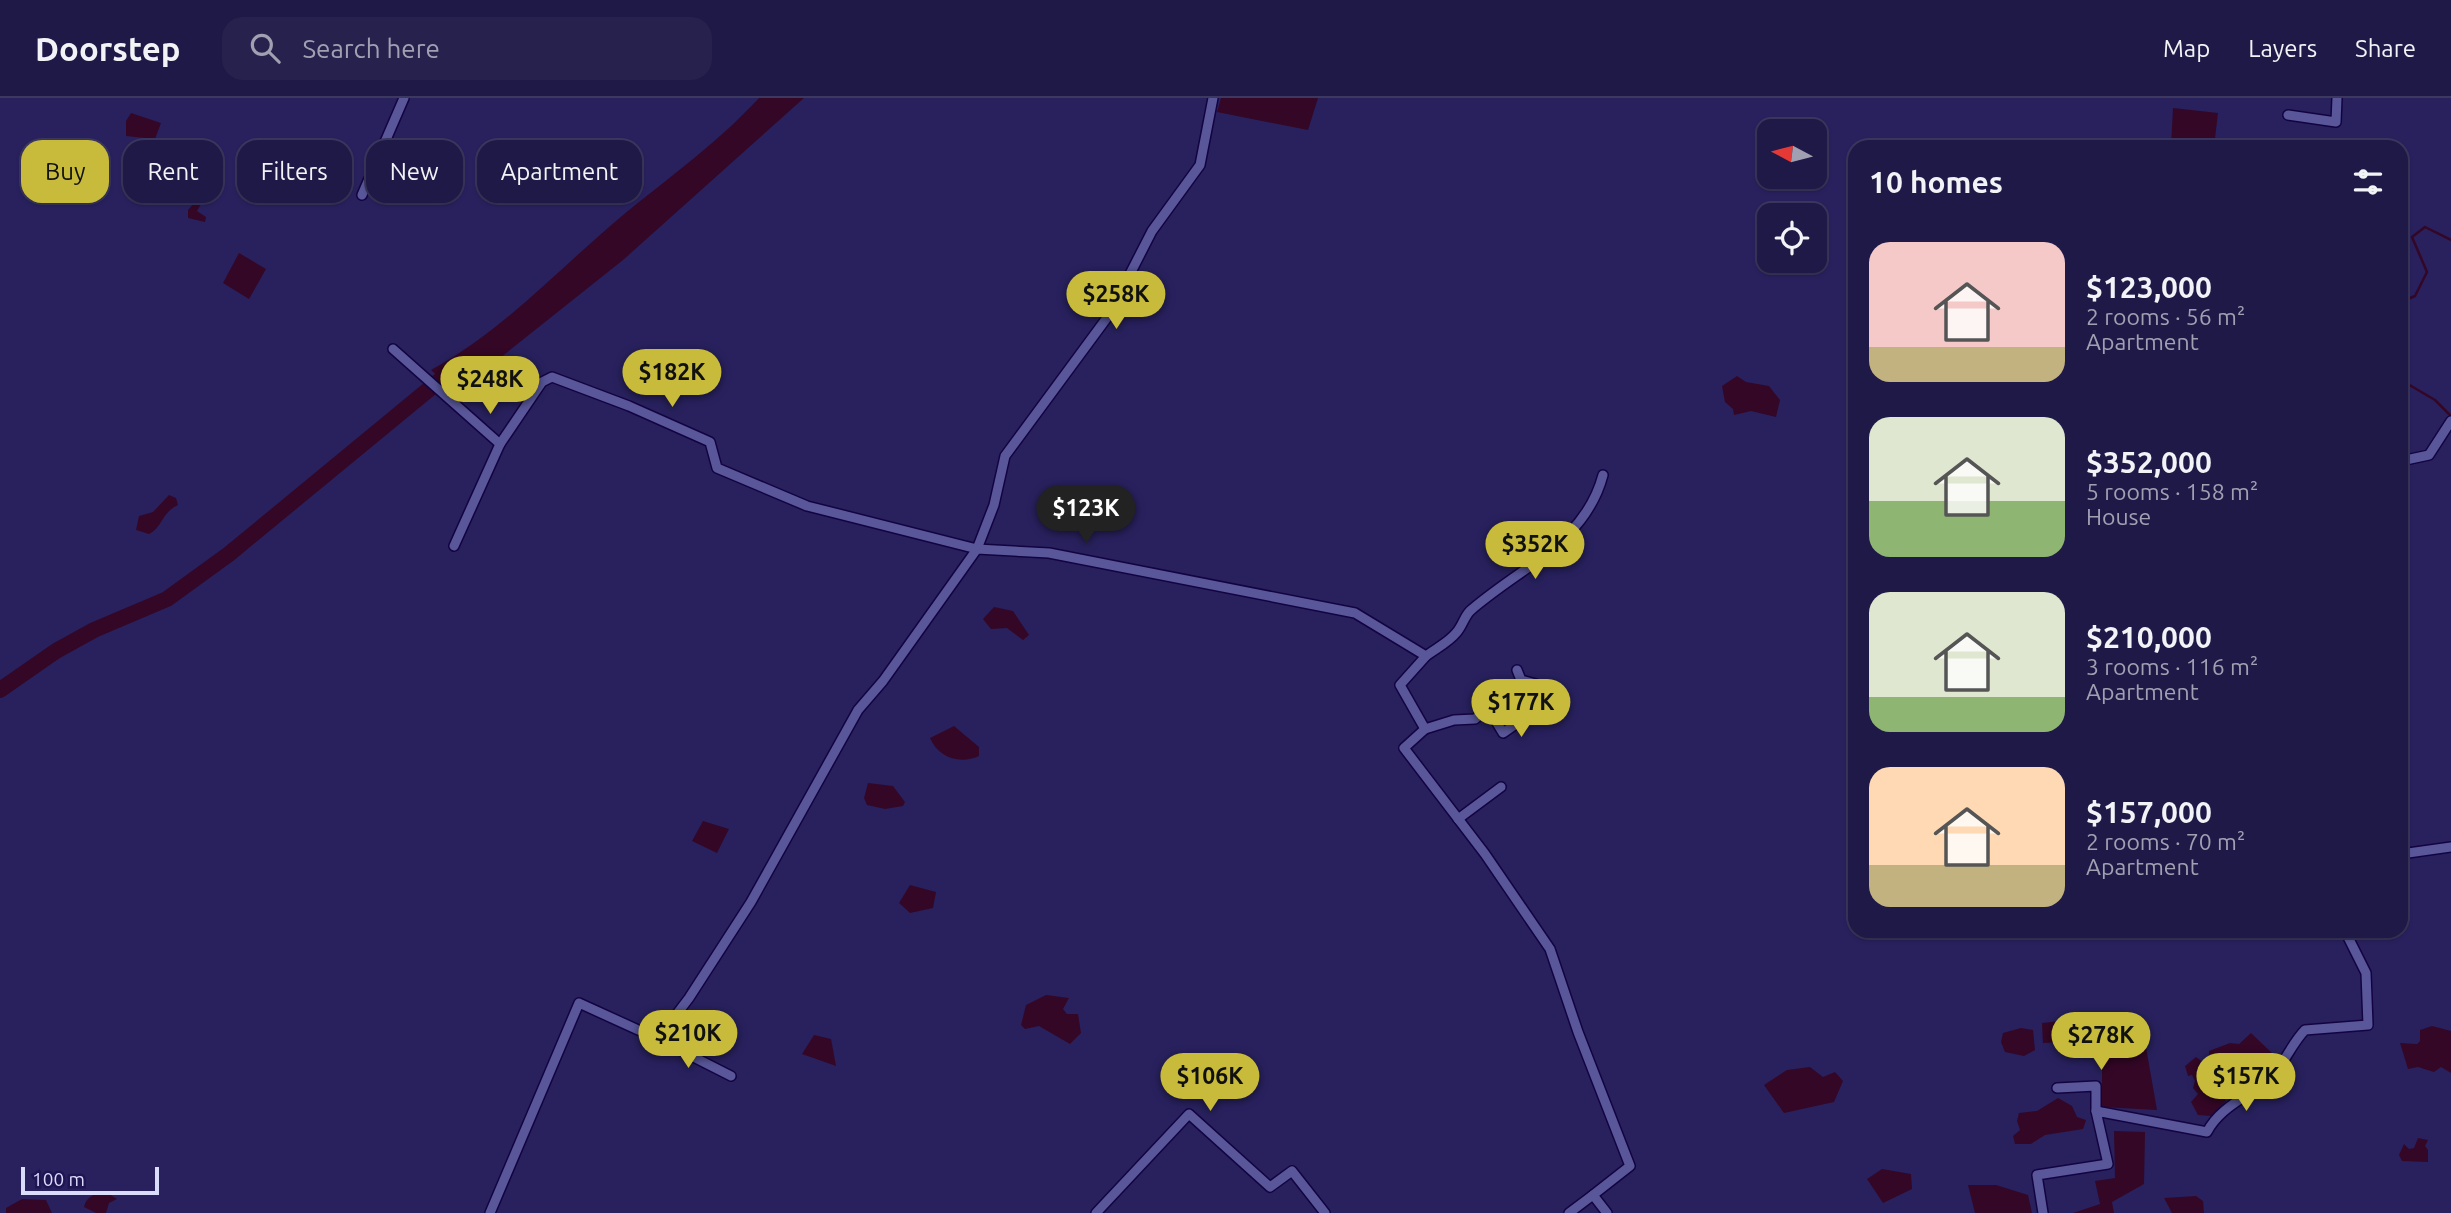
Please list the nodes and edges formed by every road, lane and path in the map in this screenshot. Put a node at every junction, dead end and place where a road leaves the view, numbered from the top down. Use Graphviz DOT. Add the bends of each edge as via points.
graph roads {
  1 [pos="404,98"];
  2 [pos="1213,98"];
  3 [pos="2337,98"];
  4 [pos="2288,115"];
  5 [pos="362,195"];
  6 [pos="393,349"];
  7 [pos="2451,421"];
  8 [pos="500,444"];
  9 [pos="2408,460"];
  10 [pos="1603,475"];
  11 [pos="454,546"];
  12 [pos="977,549"];
  13 [pos="1426,656"];
  14 [pos="1517,670"];
  15 [pos="1425,729"];
  16 [pos="1501,787"];
  17 [pos="1458,819"];
  18 [pos="2451,847"];
  19 [pos="2408,853"];
  20 [pos="2348,938"];
  21 [pos="658,1039"];
  22 [pos="731,1076"];
  23 [pos="2057,1088"];
  24 [pos="2096,1111"];
  25 [pos="1593,1195"];
  26 [pos="490,1213"];
  27 [pos="1096,1213"];
  28 [pos="1325,1213"];
  29 [pos="1569,1213"];
  30 [pos="1607,1213"];
  31 [pos="2043,1213"];
  1 -- 5 [label="street"];
  2 -- 12 [label="street" via="1200,165 1152,231 1109,316 1005,456 995,505"];
  3 -- 4 [label="street" via="2336,122"];
  6 -- 8 [label="street"];
  7 -- 9 [label="street" via="2429,455"];
  8 -- 11 [label="street"];
  8 -- 12 [label="street" via="542,382 552,377 710,442 717,468 807,506"];
  10 -- 13 [label="street" via="1597,497 1552,551 1468,613 1456,634"];
  12 -- 13 [label="street" via="1049,553 1355,613"];
  12 -- 21 [label="street" via="858,710 751,902"];
  13 -- 15 [label="street" via="1400,685"];
  14 -- 15 [label="street" via="1521,680 1536,684 1543,705 1503,733 1488,708 1475,719"];
  15 -- 17 [label="street" via="1404,748"];
  16 -- 17 [label="street"];
  17 -- 25 [label="street" via="1550,949 1630,1166"];
  18 -- 19 [label="street"];
  20 -- 24 [label="street" via="2366,973 2368,1025 2305,1030 2275,1073 2215,1117 2207,1132"];
  21 -- 22 [label="street"];
  21 -- 26 [label="street" via="579,1003"];
  23 -- 24 [label="street" via="2096,1086"];
  24 -- 31 [label="street" via="2108,1164 2037,1175"];
  25 -- 29 [label="street"];
  25 -- 30 [label="street"];
  27 -- 28 [label="street" via="1189,1114 1270,1188 1292,1171"];
}
